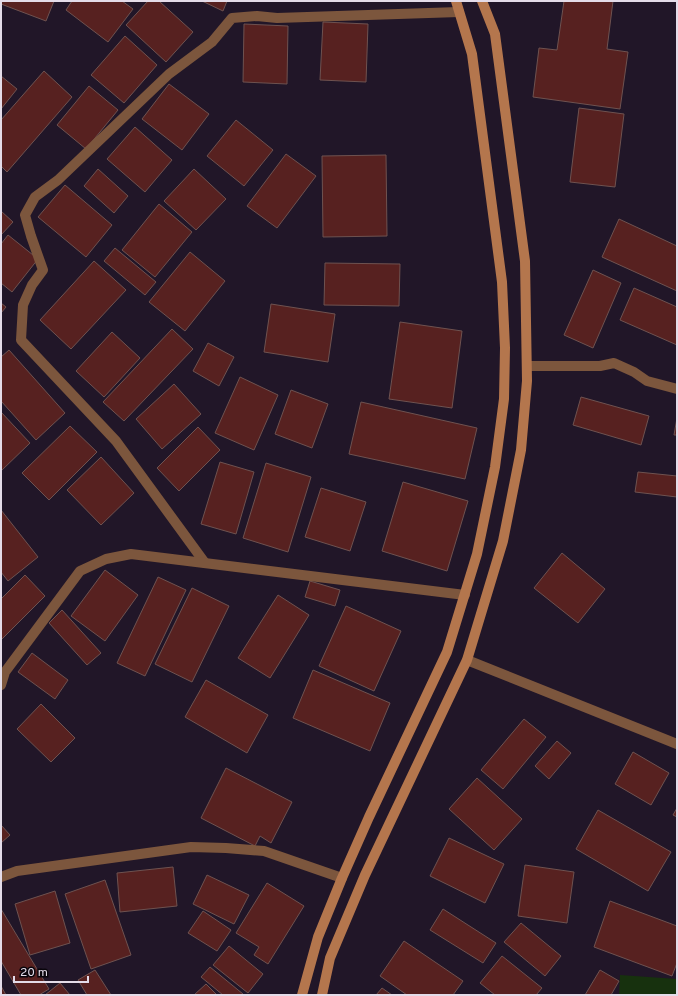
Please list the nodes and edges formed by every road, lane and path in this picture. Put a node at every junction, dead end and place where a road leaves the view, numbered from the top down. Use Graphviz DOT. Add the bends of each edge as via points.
graph roads {
  1 [pos="456,1"];
  2 [pos="482,1"];
  3 [pos="460,12"];
  4 [pos="527,366"];
  5 [pos="677,389"];
  6 [pos="205,563"];
  7 [pos="465,595"];
  8 [pos="467,660"];
  9 [pos="1,685"];
  10 [pos="677,744"];
  11 [pos="1,877"];
  12 [pos="342,878"];
  13 [pos="302,995"];
  14 [pos="322,995"];
  1 -- 3 [label="main road"];
  2 -- 4 [label="main road" via="495,34 525,261"];
  3 -- 6 [label="street" via="232,18 212,42 169,74 58,180 34,197 25,215 43,270 23,304 21,340 116,441"];
  3 -- 7 [label="main road" via="472,54 484,142 502,282 505,348 504,399 495,467 477,554"];
  4 -- 5 [label="street" via="600,366 614,363 647,381"];
  4 -- 8 [label="main road" via="521,450 503,541"];
  6 -- 7 [label="street"];
  6 -- 9 [label="street" via="131,554 106,558 80,571 6,672"];
  7 -- 12 [label="main road" via="447,652"];
  8 -- 10 [label="street"];
  8 -- 14 [label="main road" via="365,875 330,958"];
  11 -- 12 [label="street" via="17,871 191,847 264,851"];
  12 -- 13 [label="main road" via="318,937"];
}
